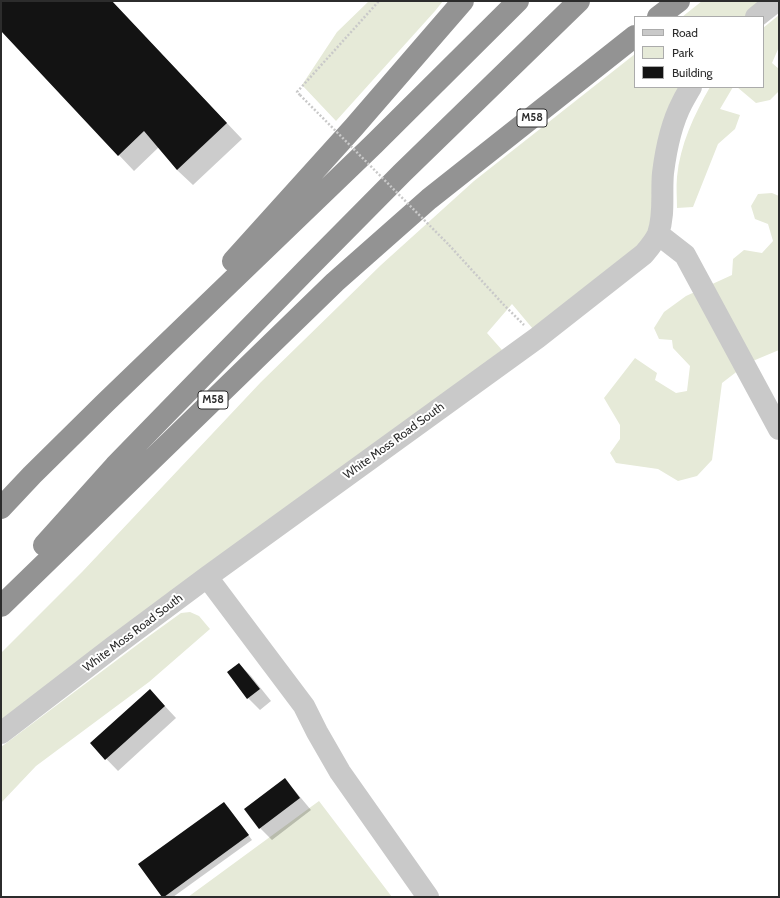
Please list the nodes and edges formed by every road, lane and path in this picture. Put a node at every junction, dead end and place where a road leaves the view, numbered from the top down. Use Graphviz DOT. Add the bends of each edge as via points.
graph roads {
  1 [pos="379,1"];
  2 [pos="462,1"];
  3 [pos="518,1"];
  4 [pos="579,1"];
  5 [pos="679,1"];
  6 [pos="776,1"];
  7 [pos="659,16"];
  8 [pos="757,16"];
  9 [pos="634,37"];
  10 [pos="690,88"];
  11 [pos="658,234"];
  12 [pos="537,338"];
  13 [pos="105,403"];
  14 [pos="779,429"];
  15 [pos="1,508"];
  16 [pos="207,577"];
  17 [pos="1,592"];
  18 [pos="1,606"];
  19 [pos="1,733"];
  20 [pos="428,897"];
  1 -- 12 [label="path, bridge" via="297,92"];
  2 -- 13 [label="highway" via="354,127"];
  3 -- 13 [label="highway" via="363,155"];
  4 -- 17 [label="highway, M58" via="306,270 115,466"];
  5 -- 7 [label="highway"];
  6 -- 8 [label="street"];
  9 -- 18 [label="highway, M58" via="429,199 334,282"];
  10 -- 11 [label="street, White Moss Road South" via="672,128 666,153"];
  11 -- 12 [label="street, White Moss Road South" via="644,254"];
  11 -- 14 [label="street" via="685,255"];
  12 -- 16 [label="street, White Moss Road South"];
  13 -- 15 [label="highway"];
  16 -- 19 [label="street, White Moss Road South"];
  16 -- 20 [label="street" via="304,706 344,777"];
}
